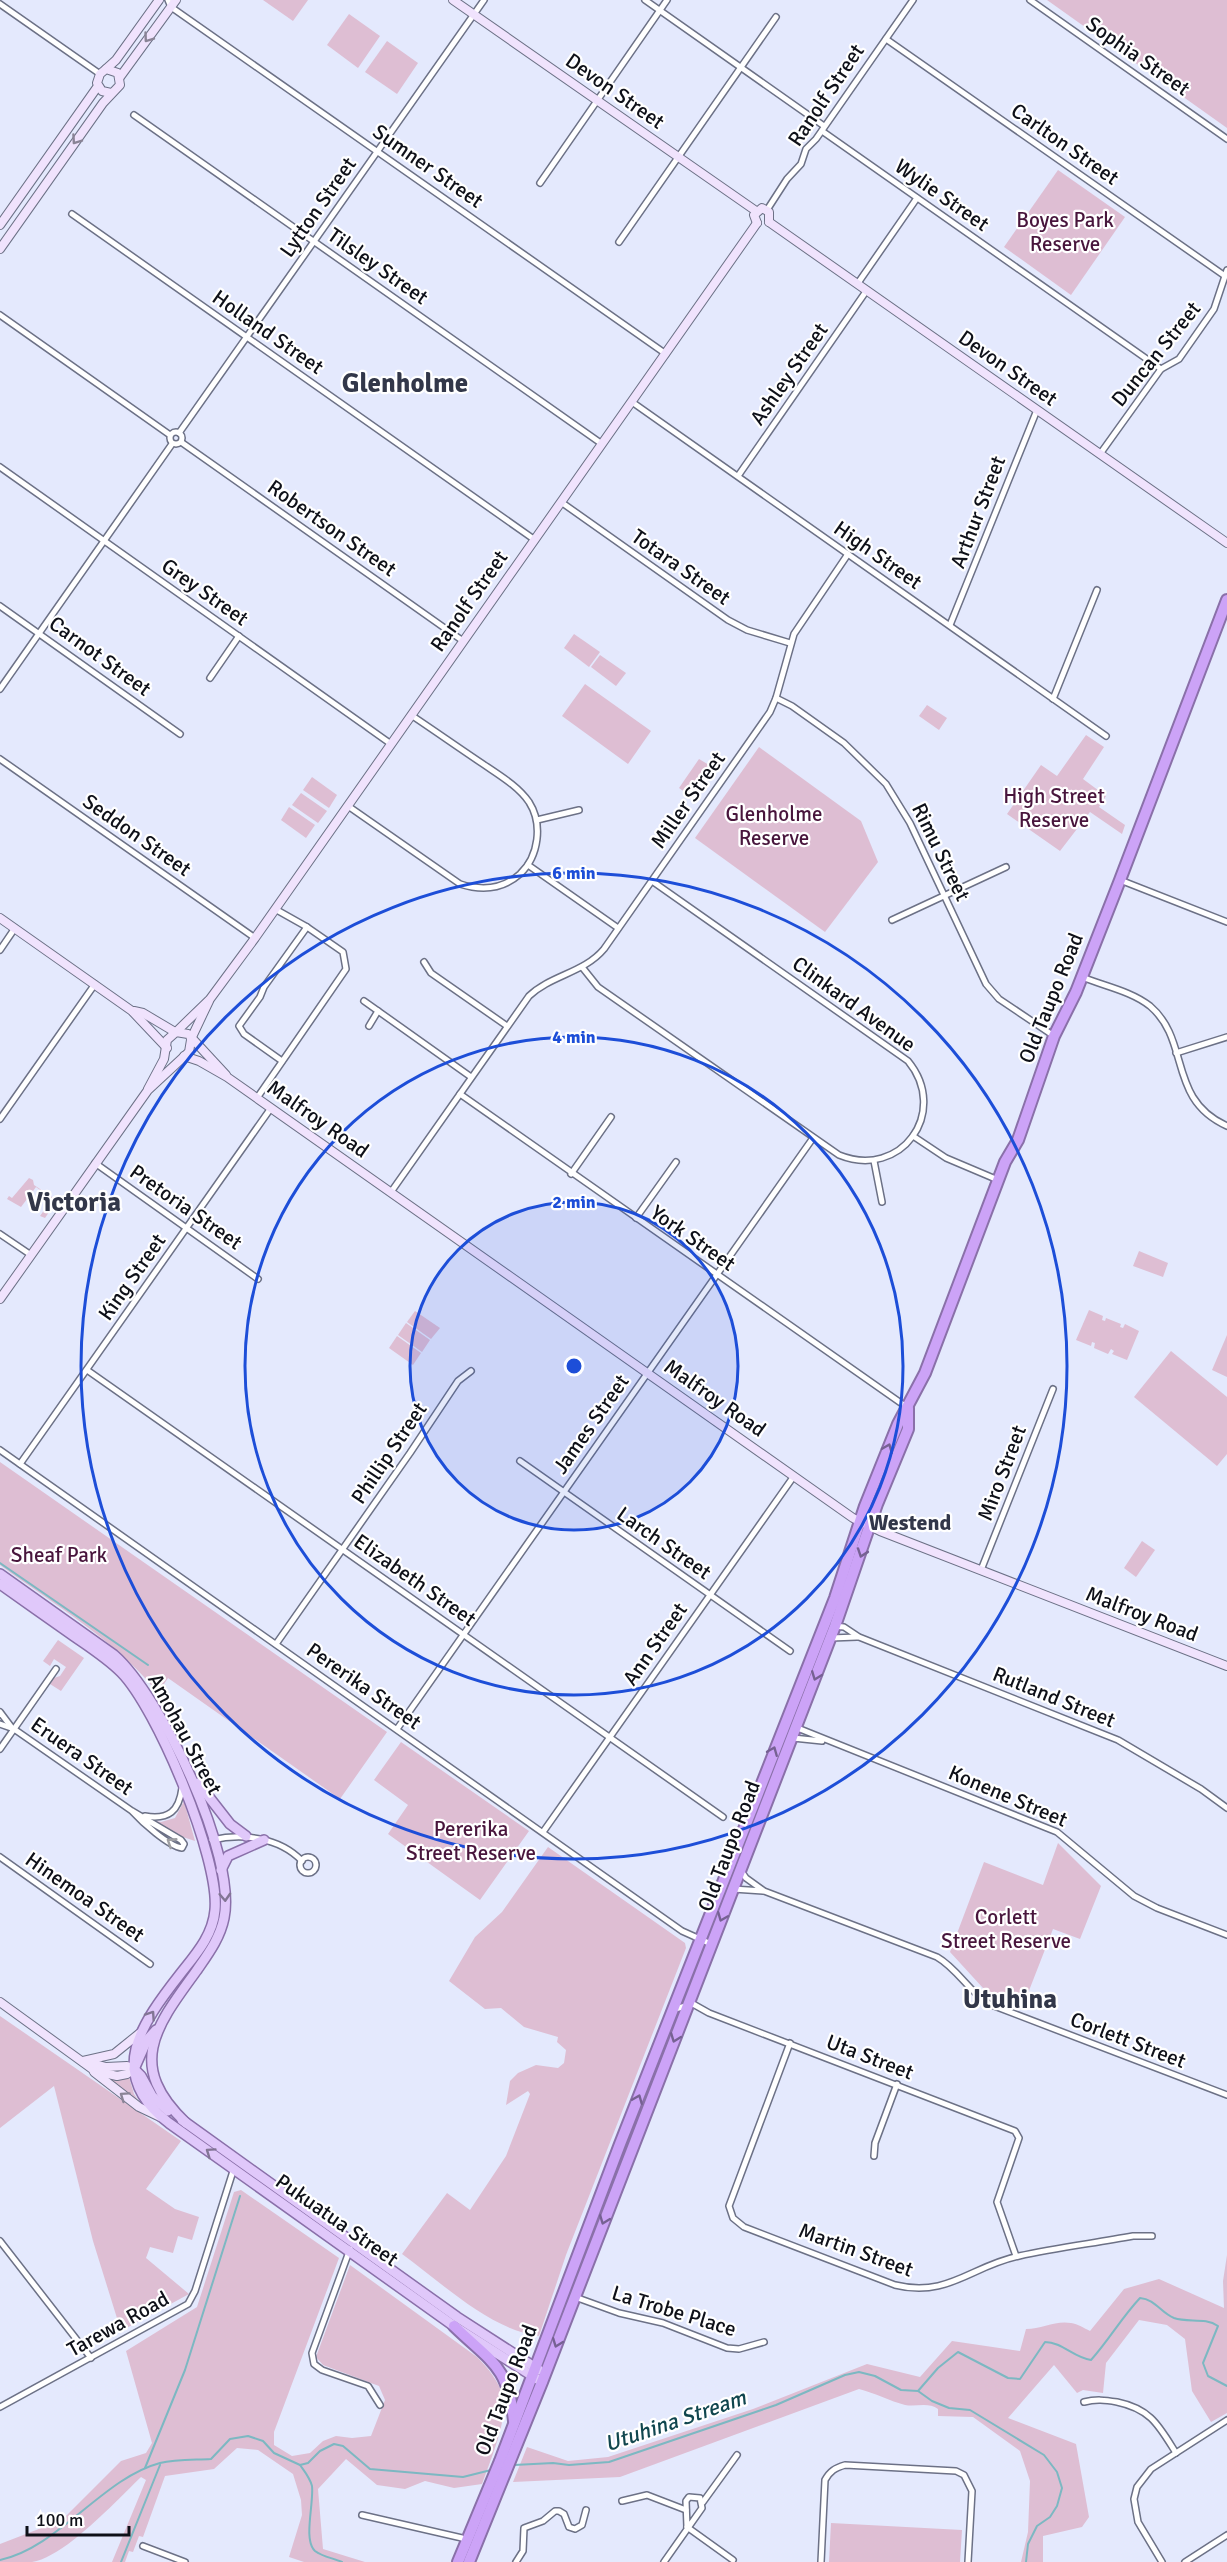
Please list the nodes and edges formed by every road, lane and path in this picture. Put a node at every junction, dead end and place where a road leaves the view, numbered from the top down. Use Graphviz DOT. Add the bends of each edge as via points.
graph roads {
  1 [pos="159,0"];
  2 [pos="453,0"];
  3 [pos="484,0"];
  4 [pos="645,0"];
  5 [pos="667,0"];
  6 [pos="913,0"];
  7 [pos="1030,0"];
  8 [pos="172,2"];
  9 [pos="0,4"];
  10 [pos="660,10"];
  11 [pos="474,14"];
  12 [pos="776,16"];
  13 [pos="886,39"];
  14 [pos="740,67"];
  15 [pos="103,72"];
  16 [pos="120,77"];
  17 [pos="98,86"];
  18 [pos="111,93"];
  19 [pos="597,101"];
  20 [pos="134,115"];
  21 [pos="823,128"];
  22 [pos="1227,139"];
  23 [pos="377,151"];
  24 [pos="677,157"];
  25 [pos="540,183"];
  26 [pos="29,184"];
  27 [pos="40,192"];
  28 [pos="917,198"];
  29 [pos="767,210"];
  30 [pos="756,212"];
  31 [pos="72,214"];
  32 [pos="769,222"];
  33 [pos="757,223"];
  34 [pos="0,225"];
  35 [pos="314,241"];
  36 [pos="619,242"];
  37 [pos="0,249"];
  38 [pos="1226,273"];
  39 [pos="858,283"];
  40 [pos="867,290"];
  41 [pos="0,315"];
  42 [pos="247,338"];
  43 [pos="666,354"];
  44 [pos="1161,369"];
  45 [pos="632,402"];
  46 [pos="1037,410"];
  47 [pos="179,433"];
  48 [pos="170,435"];
  49 [pos="181,442"];
  50 [pos="172,444"];
  51 [pos="602,444"];
  52 [pos="1100,454"];
  53 [pos="0,467"];
  54 [pos="738,476"];
  55 [pos="561,502"];
  56 [pos="535,540"];
  57 [pos="105,541"];
  58 [pos="1227,543"];
  59 [pos="848,554"];
  60 [pos="1097,590"];
  61 [pos="1227,600"];
  62 [pos="0,606"];
  63 [pos="950,625"];
  64 [pos="39,633"];
  65 [pos="239,636"];
  66 [pos="463,641"];
  67 [pos="790,643"];
  68 [pos="210,678"];
  69 [pos="0,689"];
  70 [pos="776,698"];
  71 [pos="1053,699"];
  72 [pos="411,715"];
  73 [pos="180,734"];
  74 [pos="1106,736"];
  75 [pos="392,744"];
  76 [pos="0,759"];
  77 [pos="348,806"];
  78 [pos="579,810"];
  79 [pos="537,820"];
  80 [pos="528,865"];
  81 [pos="1006,867"];
  82 [pos="1120,880"];
  83 [pos="652,881"];
  84 [pos="944,895"];
  85 [pos="275,909"];
  86 [pos="0,918"];
  87 [pos="892,920"];
  88 [pos="1227,922"];
  89 [pos="307,927"];
  90 [pos="15,928"];
  91 [pos="618,928"];
  92 [pos="255,938"];
  93 [pos="0,950"];
  94 [pos="424,962"];
  95 [pos="582,967"];
  96 [pos="1082,977"];
  97 [pos="95,984"];
  98 [pos="210,999"];
  99 [pos="364,1001"];
  100 [pos="132,1011"];
  101 [pos="378,1011"];
  102 [pos="369,1026"];
  103 [pos="507,1026"];
  104 [pos="175,1032"];
  105 [pos="1054,1036"];
  106 [pos="1227,1037"];
  107 [pos="191,1040"];
  108 [pos="167,1048"];
  109 [pos="1176,1053"];
  110 [pos="184,1056"];
  111 [pos="282,1060"];
  112 [pos="227,1077"];
  113 [pos="471,1077"];
  114 [pos="148,1090"];
  115 [pos="460,1094"];
  116 [pos="256,1098"];
  117 [pos="271,1108"];
  118 [pos="611,1117"];
  119 [pos="0,1119"];
  120 [pos="1227,1126"];
  121 [pos="913,1136"];
  122 [pos="813,1138"];
  123 [pos="874,1161"];
  124 [pos="676,1162"];
  125 [pos="95,1163"];
  126 [pos="571,1174"];
  127 [pos="998,1180"];
  128 [pos="391,1192"];
  129 [pos="882,1202"];
  130 [pos="636,1218"];
  131 [pos="187,1227"];
  132 [pos="0,1234"];
  133 [pos="30,1255"];
  134 [pos="716,1275"];
  135 [pos="258,1279"];
  136 [pos="0,1299"];
  137 [pos="87,1370"];
  138 [pos="471,1371"];
  139 [pos="648,1373"];
  140 [pos="1053,1389"];
  141 [pos="908,1408"];
  142 [pos="0,1450"];
  143 [pos="520,1461"];
  144 [pos="20,1464"];
  145 [pos="794,1476"];
  146 [pos="564,1492"];
  147 [pos="865,1525"];
  148 [pos="342,1549"];
  149 [pos="981,1570"];
  150 [pos="0,1574"];
  151 [pos="0,1584"];
  152 [pos="710,1595"];
  153 [pos="830,1625"];
  154 [pos="464,1634"];
  155 [pos="859,1637"];
  156 [pos="831,1638"];
  157 [pos="276,1644"];
  158 [pos="790,1651"];
  159 [pos="1227,1666"];
  160 [pos="56,1669"];
  161 [pos="0,1712"];
  162 [pos="0,1724"];
  163 [pos="784,1725"];
  164 [pos="14,1729"];
  165 [pos="397,1729"];
  166 [pos="794,1732"];
  167 [pos="610,1737"];
  168 [pos="827,1742"];
  169 [pos="0,1749"];
  170 [pos="187,1769"];
  171 [pos="183,1784"];
  172 [pos="752,1806"];
  173 [pos="1227,1808"];
  174 [pos="763,1810"];
  175 [pos="132,1811"];
  176 [pos="143,1816"];
  177 [pos="723,1817"];
  178 [pos="543,1832"];
  179 [pos="246,1836"];
  180 [pos="264,1840"];
  181 [pos="209,1841"];
  182 [pos="0,1857"];
  183 [pos="302,1861"];
  184 [pos="221,1870"];
  185 [pos="740,1870"];
  186 [pos="733,1889"];
  187 [pos="764,1891"];
  188 [pos="1227,1935"];
  189 [pos="699,1939"];
  190 [pos="711,1944"];
  191 [pos="150,1964"];
  192 [pos="0,2002"];
  193 [pos="687,2007"];
  194 [pos="673,2009"];
  195 [pos="158,2028"];
  196 [pos="140,2033"];
  197 [pos="790,2043"];
  198 [pos="82,2061"];
  199 [pos="90,2068"];
  200 [pos="134,2069"];
  201 [pos="897,2084"];
  202 [pos="1226,2095"];
  203 [pos="162,2118"];
  204 [pos="644,2119"];
  205 [pos="186,2123"];
  206 [pos="620,2144"];
  207 [pos="874,2156"];
  208 [pos="628,2159"];
  209 [pos="235,2164"];
  210 [pos="604,2184"];
  211 [pos="586,2232"];
  212 [pos="1152,2236"];
  213 [pos="0,2241"];
  214 [pos="351,2247"];
  215 [pos="1016,2256"];
  216 [pos="575,2297"];
  217 [pos="454,2326"];
  218 [pos="764,2342"];
  219 [pos="91,2358"];
  220 [pos="539,2374"];
  221 [pos="1084,2402"];
  222 [pos="380,2405"];
  223 [pos="0,2407"];
  224 [pos="1227,2420"];
  225 [pos="514,2424"];
  226 [pos="1176,2453"];
  227 [pos="738,2454"];
  228 [pos="505,2460"];
  229 [pos="622,2501"];
  230 [pos="703,2502"];
  231 [pos="586,2510"];
  232 [pos="686,2510"];
  233 [pos="362,2515"];
  234 [pos="687,2527"];
  235 [pos="1227,2535"];
  236 [pos="471,2543"];
  237 [pos="143,2546"];
  238 [pos="733,2560"];
  239 [pos="185,2562"];
  240 [pos="458,2562"];
  241 [pos="469,2562"];
  242 [pos="516,2562"];
  243 [pos="664,2562"];
  244 [pos="821,2562"];
  245 [pos="968,2562"];
  246 [pos="1162,2562"];
  247 [pos="1185,2562"];
  1 -- 15 [label="main road"];
  2 -- 11 [label="main road, Devon Street"];
  3 -- 11 [label="street, Lytton Street"];
  4 -- 10 [label="street, Wylie Street"];
  5 -- 10 [label="street"];
  6 -- 13 [label="street, Ranolf Street"];
  7 -- 22 [label="street, Sophia Street"];
  8 -- 16 [label="main road, one-way"];
  8 -- 23 [label="street, Sumner Street"];
  9 -- 15 [label="street"];
  10 -- 14 [label="street, Wylie Street"];
  10 -- 19 [label="street"];
  11 -- 19 [label="main road, Devon Street"];
  11 -- 23 [label="street, Lytton Street"];
  12 -- 14 [label="street"];
  13 -- 21 [label="street, Ranolf Street"];
  13 -- 38 [label="street, Carlton Street"];
  14 -- 21 [label="street, Wylie Street"];
  14 -- 24 [label="street"];
  15 -- 16 [label="main road" via="115,71"];
  15 -- 17 [label="main road"];
  16 -- 18 [label="main road" via="118,89"];
  17 -- 18 [label="main road"];
  17 -- 26 [label="main road"];
  18 -- 27 [label="main road, one-way"];
  19 -- 24 [label="main road, Devon Street"];
  19 -- 25 [label="street"];
  20 -- 35 [label="street, Tilsley Street"];
  21 -- 28 [label="street, Wylie Street"];
  21 -- 29 [label="street, Ranolf Street"];
  23 -- 35 [label="street, Lytton Street"];
  23 -- 43 [label="street, Sumner Street"];
  24 -- 30 [label="main road, Devon Street"];
  24 -- 36 [label="street"];
  26 -- 27 [label="main road"];
  26 -- 34 [label="main road"];
  27 -- 37 [label="main road"];
  28 -- 39 [label="street"];
  28 -- 44 [label="street, Wylie Street"];
  29 -- 30 [label="main road"];
  29 -- 32 [label="main road"];
  30 -- 33 [label="main road"];
  31 -- 42 [label="street, Holland Street"];
  32 -- 33 [label="main road"];
  32 -- 39 [label="main road, Devon Street"];
  33 -- 43 [label="main road, Ranolf Street"];
  35 -- 42 [label="street, Lytton Street"];
  35 -- 51 [label="street, Tilsley Street"];
  38 -- 44 [label="street, Duncan Street" via="1214,309 1179,359"];
  39 -- 40 [label="main road, Devon Street"];
  40 -- 46 [label="main road, Devon Street"];
  40 -- 54 [label="street, Ashley Street"];
  41 -- 48 [label="street"];
  42 -- 47 [label="street, Lytton Street"];
  42 -- 56 [label="street, Holland Street"];
  43 -- 45 [label="main road, Ranolf Street"];
  44 -- 52 [label="street, Duncan Street"];
  45 -- 51 [label="main road, Ranolf Street"];
  45 -- 54 [label="street, High Street"];
  46 -- 52 [label="main road, Devon Street"];
  46 -- 63 [label="street, Arthur Street"];
  47 -- 48 [label="street"];
  47 -- 49 [label="street"];
  48 -- 50 [label="street"];
  49 -- 50 [label="street"];
  49 -- 66 [label="street, Robertson Street"];
  50 -- 57 [label="street"];
  51 -- 55 [label="main road, Ranolf Street"];
  52 -- 58 [label="main road, Devon Street"];
  53 -- 57 [label="street, Grey Street"];
  54 -- 59 [label="street, High Street"];
  55 -- 56 [label="main road, Ranolf Street"];
  55 -- 67 [label="street, Totara Street" via="728,620"];
  56 -- 66 [label="main road, Ranolf Street"];
  57 -- 64 [label="street"];
  57 -- 65 [label="street, Grey Street"];
  59 -- 63 [label="street, High Street"];
  59 -- 67 [label="street, Miller Street"];
  60 -- 71 [label="street"];
  61 -- 82 [label="highway, Old Taupo Road"];
  62 -- 64 [label="street, Carnot Street"];
  63 -- 71 [label="street, High Street"];
  64 -- 69 [label="street"];
  64 -- 73 [label="street, Carnot Street"];
  65 -- 68 [label="street"];
  65 -- 75 [label="street, Grey Street"];
  66 -- 72 [label="main road, Ranolf Street"];
  67 -- 70 [label="street, Miller Street"];
  70 -- 83 [label="street, Miller Street"];
  70 -- 84 [label="street, Rimu Street" via="844,743 877,773 902,808"];
  71 -- 74 [label="street, High Street"];
  72 -- 75 [label="main road, Ranolf Street"];
  72 -- 79 [label="street" via="516,788 529,802"];
  75 -- 77 [label="main road, Ranolf Street"];
  76 -- 92 [label="street, Seddon Street"];
  77 -- 80 [label="street" via="460,884 476,888 499,886"];
  77 -- 85 [label="main road, Ranolf Street"];
  78 -- 79 [label="street"];
  79 -- 80 [label="street" via="537,841"];
  80 -- 91 [label="street"];
  81 -- 84 [label="street"];
  82 -- 88 [label="street"];
  82 -- 96 [label="highway, Old Taupo Road"];
  83 -- 91 [label="street, Miller Street"];
  83 -- 121 [label="street, Clinkard Avenue" via="908,1061 923,1094 923,1111"];
  84 -- 87 [label="street"];
  84 -- 105 [label="street, Rimu Street" via="991,992"];
  85 -- 89 [label="street"];
  85 -- 92 [label="main road, Ranolf Street"];
  86 -- 90 [label="main road"];
  89 -- 111 [label="street" via="343,952 346,969"];
  89 -- 111 [label="street" via="239,1026 244,1034"];
  90 -- 93 [label="street"];
  90 -- 97 [label="main road"];
  91 -- 95 [label="street, Miller Street" via="598,956"];
  92 -- 98 [label="main road, Ranolf Street"];
  94 -- 103 [label="street" via="431,973"];
  95 -- 103 [label="street, Miller Street" via="535,991"];
  95 -- 122 [label="street" via="598,987"];
  96 -- 105 [label="highway, Old Taupo Road"];
  96 -- 109 [label="street" via="1133,996 1150,1007 1164,1024"];
  97 -- 100 [label="main road"];
  97 -- 119 [label="street"];
  98 -- 104 [label="main road, Ranolf Street"];
  98 -- 107 [label="main road, Ranolf Street"];
  99 -- 101 [label="street"];
  100 -- 104 [label="main road" via="143,1013"];
  100 -- 108 [label="main road"];
  101 -- 102 [label="street"];
  101 -- 113 [label="street"];
  103 -- 113 [label="street, Miller Street"];
  104 -- 107 [label="main road" via="185,1033"];
  104 -- 108 [label="main road" via="169,1037"];
  105 -- 127 [label="highway, Old Taupo Road" via="1020,1135"];
  106 -- 109 [label="street"];
  107 -- 110 [label="main road" via="191,1050"];
  107 -- 112 [label="main road, Malfroy Road"];
  108 -- 110 [label="main road" via="174,1056"];
  108 -- 114 [label="main road"];
  109 -- 120 [label="street" via="1192,1098 1208,1116"];
  110 -- 112 [label="main road, Malfroy Road"];
  110 -- 114 [label="main road"];
  111 -- 116 [label="street"];
  112 -- 116 [label="main road, Malfroy Road"];
  113 -- 115 [label="street, Miller Street"];
  114 -- 125 [label="main road"];
  115 -- 126 [label="street, York Street"];
  115 -- 128 [label="street, Miller Street"];
  116 -- 117 [label="main road, Malfroy Road"];
  117 -- 128 [label="main road, Malfroy Road"];
  117 -- 131 [label="street, King Street"];
  118 -- 126 [label="street"];
  121 -- 123 [label="street" via="898,1151"];
  121 -- 127 [label="street" via="946,1158"];
  122 -- 123 [label="street" via="847,1158"];
  122 -- 134 [label="street, James Street"];
  123 -- 129 [label="street"];
  124 -- 130 [label="street"];
  125 -- 131 [label="street, Pretoria Street"];
  125 -- 133 [label="main road"];
  126 -- 130 [label="street, York Street"];
  127 -- 141 [label="highway, Old Taupo Road" via="929,1364"];
  128 -- 139 [label="main road, Malfroy Road"];
  130 -- 134 [label="street, York Street"];
  131 -- 135 [label="street, Pretoria Street"];
  131 -- 137 [label="street, King Street"];
  132 -- 133 [label="street"];
  133 -- 136 [label="main road"];
  134 -- 139 [label="street, James Street"];
  134 -- 141 [label="street, York Street"];
  137 -- 144 [label="street, King Street"];
  137 -- 148 [label="street, Elizabeth Street"];
  138 -- 148 [label="street, Phillip Street" via="458,1381"];
  139 -- 145 [label="main road, Malfroy Road"];
  139 -- 146 [label="street, James Street"];
  140 -- 149 [label="street, Miro Street"];
  141 -- 147 [label="highway, Old Taupo Road" via="908,1429"];
  142 -- 144 [label="street, Pererika Street"];
  143 -- 146 [label="street, Larch Street"];
  144 -- 157 [label="street, Pererika Street"];
  145 -- 147 [label="main road, Malfroy Road"];
  145 -- 152 [label="street, Ann Street"];
  146 -- 152 [label="street, Larch Street"];
  146 -- 154 [label="street, James Street"];
  147 -- 149 [label="main road, Malfroy Road"];
  147 -- 153 [label="highway, Old Taupo Road"];
  148 -- 154 [label="street, Elizabeth Street"];
  148 -- 157 [label="street, Phillip Street"];
  149 -- 159 [label="main road, Malfroy Road"];
  150 -- 170 [label="main road, Amohau Street" via="122,1662 146,1694"];
  151 -- 171 [label="main road, Amohau Street" via="123,1674 146,1708"];
  152 -- 158 [label="street, Larch Street"];
  152 -- 167 [label="street, Ann Street"];
  153 -- 155 [label="street, Rutland Street" via="844,1627"];
  153 -- 156 [label="highway, Old Taupo Road"];
  153 -- 163 [label="highway, Old Taupo Road"];
  154 -- 165 [label="street, James Street"];
  154 -- 167 [label="street, Elizabeth Street"];
  155 -- 156 [label="street, Rutland Street"];
  155 -- 173 [label="street, Rutland Street" via="1118,1740"];
  156 -- 166 [label="highway, Old Taupo Road, one-way"];
  157 -- 165 [label="street, Pererika Street"];
  160 -- 164 [label="street"];
  161 -- 164 [label="street, Eruera Street"];
  162 -- 164 [label="street, Eruera Street"];
  163 -- 166 [label="street, Konene Street"];
  172 -- 163 [label="highway, Old Taupo Road, one-way"];
  164 -- 169 [label="street"];
  164 -- 175 [label="street, Eruera Street"];
  165 -- 178 [label="street, Pererika Street"];
  166 -- 168 [label="street, Konene Street"];
  166 -- 168 [label="street, Konene Street"];
  166 -- 174 [label="highway, Old Taupo Road"];
  167 -- 177 [label="street, Elizabeth Street"];
  167 -- 178 [label="street, Ann Street"];
  168 -- 188 [label="street, Konene Street" via="1051,1829 1134,1896"];
  170 -- 179 [label="main road" via="230,1824"];
  170 -- 181 [label="main road, Amohau Street" via="204,1809"];
  171 -- 176 [label="street, Eruera Street" via="179,1804 172,1813 158,1818"];
  171 -- 181 [label="main road, Amohau Street"];
  172 -- 174 [label="highway"];
  172 -- 189 [label="highway, Old Taupo Road"];
  174 -- 185 [label="highway, Old Taupo Road"];
  175 -- 176 [label="street, Eruera Street"];
  176 -- 175 [label="street, Eruera Street, one-way" via="181,1840 182,1848"];
  178 -- 189 [label="street, Pererika Street" via="682,1931"];
  179 -- 180 [label="street"];
  179 -- 181 [label="street"];
  180 -- 183 [label="street"];
  180 -- 184 [label="main road" via="228,1856"];
  181 -- 184 [label="main road, Amohau Street"];
  196 -- 181 [label="main road, Amohau Street, one-way" via="210,1931 215,1901"];
  182 -- 191 [label="street, Hinemoa Street"];
  184 -- 195 [label="main road, Amohau Street, one-way" via="226,1899 218,1938"];
  185 -- 186 [label="highway, Old Taupo Road"];
  185 -- 187 [label="street, Corlett Street"];
  186 -- 187 [label="street, Corlett Street"];
  186 -- 190 [label="highway, Old Taupo Road, one-way"];
  187 -- 202 [label="street, Corlett Street" via="937,1957 989,2004"];
  189 -- 190 [label="street, Pererika Street"];
  189 -- 194 [label="highway, Old Taupo Road"];
  190 -- 193 [label="highway, Old Taupo Road"];
  192 -- 198 [label="main road"];
  193 -- 194 [label="street"];
  193 -- 197 [label="street, Uta Street" via="693,2004"];
  193 -- 204 [label="highway, Old Taupo Road, one-way"];
  206 -- 194 [label="highway, Old Taupo Road, one-way"];
  195 -- 200 [label="main road" via="147,2040"];
  195 -- 205 [label="main road, Amohau Street" via="152,2052 155,2081 163,2097"];
  196 -- 198 [label="main road" via="114,2054"];
  196 -- 200 [label="main road, Amohau Street"];
  197 -- 201 [label="street, Uta Street"];
  197 -- 215 [label="street, Martin Street" via="731,2200 730,2211 738,2223 895,2285 920,2290 942,2286"];
  198 -- 199 [label="main road"];
  198 -- 200 [label="main road"];
  199 -- 200 [label="main road" via="117,2076"];
  203 -- 199 [label="main road, one-way" via="139,2107"];
  200 -- 203 [label="main road, Pukuatua Street" via="144,2098"];
  200 -- 205 [label="main road" via="157,2102"];
  201 -- 207 [label="street" via="875,2143"];
  201 -- 215 [label="street, Uta Street" via="1018,2134 997,2202"];
  209 -- 203 [label="main road, Pukuatua Street, one-way"];
  204 -- 206 [label="highway" via="637,2122 627,2143"];
  204 -- 208 [label="highway, Old Taupo Road"];
  205 -- 209 [label="main road, Pukuatua Street"];
  206 -- 210 [label="highway, Old Taupo Road"];
  208 -- 210 [label="highway" via="621,2159 612,2178"];
  208 -- 216 [label="highway, Old Taupo Road, one-way"];
  209 -- 214 [label="main road, Pukuatua Street"];
  209 -- 219 [label="street, Tarewa Road" via="191,2300"];
  210 -- 211 [label="highway, Old Taupo Road"];
  211 -- 216 [label="highway, Old Taupo Road" via="584,2252 571,2286"];
  211 -- 220 [label="highway, Old Taupo Road"];
  212 -- 215 [label="street, Martin Street"];
  213 -- 219 [label="street"];
  214 -- 217 [label="main road, Pukuatua Street"];
  214 -- 220 [label="main road, Pukuatua Street"];
  214 -- 222 [label="street" via="312,2353 314,2364 368,2386"];
  216 -- 218 [label="street, La Trobe Place" via="663,2323 727,2348"];
  216 -- 220 [label="highway, Old Taupo Road, one-way"];
  217 -- 220 [label="main road, Pukuatua Street"];
  217 -- 225 [label="highway" via="503,2375"];
  219 -- 223 [label="street, Tarewa Road"];
  220 -- 225 [label="highway, Old Taupo Road"];
  220 -- 228 [label="highway, Old Taupo Road"];
  221 -- 226 [label="street" via="1100,2399 1138,2408 1156,2423"];
  224 -- 226 [label="street"];
  225 -- 228 [label="highway, Old Taupo Road"];
  226 -- 246 [label="street" via="1143,2477 1134,2499 1138,2522"];
  227 -- 230 [label="street"];
  228 -- 236 [label="highway, Old Taupo Road"];
  229 -- 232 [label="street" via="647,2495"];
  230 -- 232 [label="street" via="689,2497"];
  230 -- 234 [label="street"];
  231 -- 242 [label="street" via="582,2525 575,2529 560,2511 524,2528 523,2551"];
  232 -- 234 [label="street"];
  233 -- 236 [label="street"];
  234 -- 238 [label="street"];
  234 -- 243 [label="street"];
  235 -- 247 [label="street"];
  236 -- 240 [label="highway, Old Taupo Road"];
  236 -- 241 [label="highway, Old Taupo Road"];
  237 -- 239 [label="street"];
  244 -- 245 [label="street" via="825,2480 829,2472 845,2465 956,2471 964,2475 972,2491"];
}
